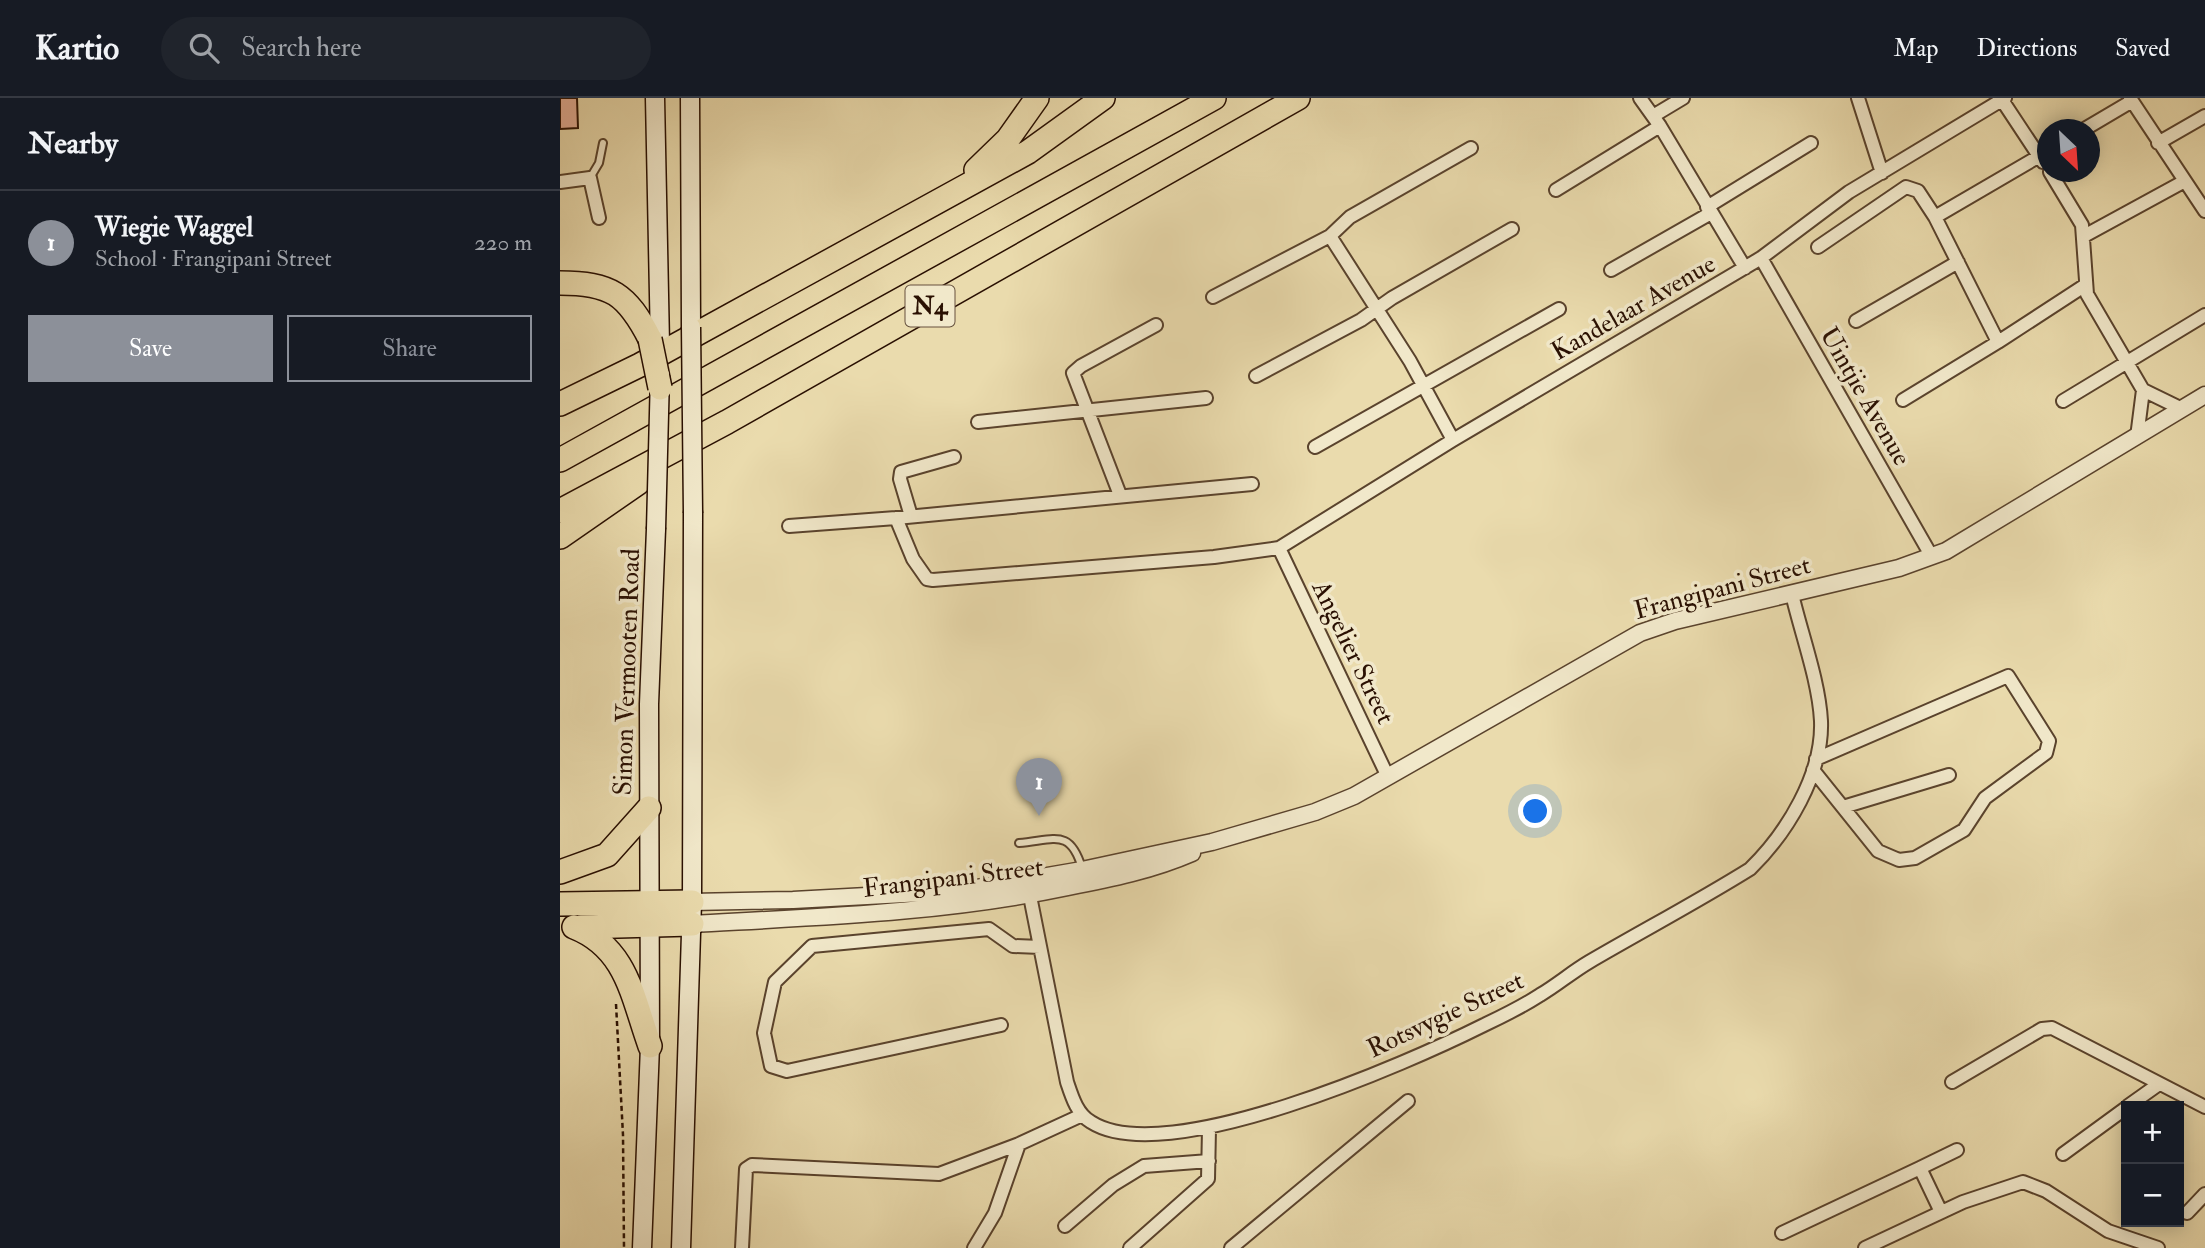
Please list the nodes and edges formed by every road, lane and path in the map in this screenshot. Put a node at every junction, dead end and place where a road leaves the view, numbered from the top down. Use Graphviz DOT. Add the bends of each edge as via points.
graph roads {
  1 [pos="655,98"];
  2 [pos="690,98"];
  3 [pos="1037,98"];
  4 [pos="1103,98"];
  5 [pos="1214,98"];
  6 [pos="1298,98"];
  7 [pos="1640,98"];
  8 [pos="1683,98"];
  9 [pos="1858,98"];
  10 [pos="2004,99"];
  11 [pos="2131,99"];
  12 [pos="2205,116"];
  13 [pos="2100,119"];
  14 [pos="1657,121"];
  15 [pos="603,143"];
  16 [pos="1811,143"];
  17 [pos="2158,143"];
  18 [pos="2037,145"];
  19 [pos="1471,148"];
  20 [pos="2037,157"];
  21 [pos="1882,173"];
  22 [pos="590,178"];
  23 [pos="560,182"];
  24 [pos="2057,182"];
  25 [pos="2183,182"];
  26 [pos="1556,190"];
  27 [pos="950,193"];
  28 [pos="1709,210"];
  29 [pos="2205,211"];
  30 [pos="1935,217"];
  31 [pos="599,218"];
  32 [pos="1512,229"];
  33 [pos="1329,236"];
  34 [pos="2084,236"];
  35 [pos="1818,247"];
  36 [pos="1762,258"];
  37 [pos="1958,262"];
  38 [pos="1745,268"];
  39 [pos="1611,270"];
  40 [pos="560,283"];
  41 [pos="2084,286"];
  42 [pos="1213,297"];
  43 [pos="1377,309"];
  44 [pos="1559,309"];
  45 [pos="2205,315"];
  46 [pos="1856,321"];
  47 [pos="1156,325"];
  48 [pos="655,341"];
  49 [pos="1997,342"];
  50 [pos="2127,361"];
  51 [pos="640,365"];
  52 [pos="1256,376"];
  53 [pos="1424,387"];
  54 [pos="660,388"];
  55 [pos="2143,390"];
  56 [pos="2205,396"];
  57 [pos="1206,398"];
  58 [pos="1903,400"];
  59 [pos="2063,401"];
  60 [pos="560,404"];
  61 [pos="2182,409"];
  62 [pos="1090,412"];
  63 [pos="560,415"];
  64 [pos="727,422"];
  65 [pos="978,422"];
  66 [pos="2137,437"];
  67 [pos="1453,440"];
  68 [pos="1314,447"];
  69 [pos="954,457"];
  70 [pos="560,460"];
  71 [pos="1252,484"];
  72 [pos="1120,495"];
  73 [pos="560,511"];
  74 [pos="911,516"];
  75 [pos="896,518"];
  76 [pos="789,526"];
  77 [pos="560,537"];
  78 [pos="1279,548"];
  79 [pos="1932,557"];
  80 [pos="1792,594"];
  81 [pos="1815,765"];
  82 [pos="1948,775"];
  83 [pos="1388,777"];
  84 [pos="1843,807"];
  85 [pos="649,808"];
  86 [pos="1212,842"];
  87 [pos="1019,844"];
  88 [pos="1082,870"];
  89 [pos="560,872"];
  90 [pos="1029,888"];
  91 [pos="648,902"];
  92 [pos="560,904"];
  93 [pos="692,913"];
  94 [pos="567,927"];
  95 [pos="648,927"];
  96 [pos="1040,947"];
  97 [pos="615,1000"];
  98 [pos="1001,1025"];
  99 [pos="650,1046"];
  100 [pos="1952,1082"];
  101 [pos="2159,1084"];
  102 [pos="1408,1101"];
  103 [pos="2135,1101"];
  104 [pos="2205,1107"];
  105 [pos="2121,1111"];
  106 [pos="1082,1115"];
  107 [pos="1209,1129"];
  108 [pos="1019,1144"];
  109 [pos="1957,1150"];
  110 [pos="2063,1154"];
  111 [pos="1209,1161"];
  112 [pos="1920,1168"];
  113 [pos="2205,1194"];
  114 [pos="1941,1212"];
  115 [pos="2187,1213"];
  116 [pos="1065,1226"];
  117 [pos="1782,1233"];
  118 [pos="624,1248"];
  119 [pos="642,1248"];
  120 [pos="681,1248"];
  121 [pos="742,1248"];
  122 [pos="974,1248"];
  123 [pos="1130,1248"];
  124 [pos="1231,1248"];
  125 [pos="1864,1248"];
  126 [pos="2158,1248"];
  1 -- 48 [label="main road"];
  2 -- 93 [label="main road, bridge"];
  3 -- 27 [label="highway" via="1008,139"];
  4 -- 27 [label="highway" via="1028,152"];
  5 -- 70 [label="highway, N4"];
  6 -- 64 [label="highway, N4"];
  7 -- 14 [label="street"];
  8 -- 14 [label="street"];
  9 -- 21 [label="street"];
  10 -- 18 [label="street"];
  10 -- 21 [label="street, Kandelaar Avenue"];
  11 -- 13 [label="street"];
  11 -- 17 [label="street"];
  12 -- 17 [label="street"];
  14 -- 26 [label="street"];
  14 -- 28 [label="street"];
  15 -- 22 [label="lane"];
  16 -- 28 [label="street"];
  17 -- 25 [label="street"];
  19 -- 33 [label="street" via="1350,217"];
  20 -- 30 [label="street"];
  21 -- 36 [label="street, Kandelaar Avenue" via="1849,192"];
  22 -- 23 [label="street"];
  22 -- 31 [label="street"];
  24 -- 34 [label="street" via="2078,214"];
  25 -- 29 [label="street"];
  25 -- 34 [label="street"];
  27 -- 51 [label="highway"];
  28 -- 38 [label="street"];
  28 -- 39 [label="street"];
  30 -- 35 [label="street" via="1918,191 1906,187"];
  30 -- 37 [label="street"];
  32 -- 43 [label="street"];
  33 -- 42 [label="street"];
  33 -- 43 [label="street"];
  34 -- 41 [label="street"];
  36 -- 38 [label="street, Kandelaar Avenue"];
  36 -- 79 [label="street, Uintjie Avenue"];
  37 -- 46 [label="street"];
  37 -- 49 [label="street"];
  38 -- 67 [label="street, Kandelaar Avenue"];
  40 -- 48 [label="highway" via="589,283 623,297"];
  41 -- 49 [label="street"];
  41 -- 50 [label="street"];
  43 -- 52 [label="street"];
  43 -- 53 [label="street"];
  44 -- 53 [label="street"];
  45 -- 50 [label="street"];
  47 -- 62 [label="street" via="1074,370"];
  48 -- 54 [label="highway, bridge"];
  49 -- 58 [label="street"];
  50 -- 55 [label="street"];
  50 -- 59 [label="street"];
  51 -- 60 [label="highway"];
  51 -- 63 [label="highway"];
  53 -- 67 [label="street"];
  53 -- 68 [label="street"];
  54 -- 85 [label="main road, Simon Vermooten Road, bridge"];
  55 -- 61 [label="street"];
  55 -- 66 [label="street"];
  56 -- 61 [label="street, Frangipani Street"];
  57 -- 62 [label="street"];
  61 -- 66 [label="street, Frangipani Street"];
  62 -- 65 [label="street"];
  62 -- 72 [label="street"];
  64 -- 73 [label="highway, N4"];
  64 -- 77 [label="highway"];
  66 -- 79 [label="street, Frangipani Street"];
  67 -- 78 [label="street, Kandelaar Avenue"];
  69 -- 74 [label="street" via="901,472"];
  71 -- 72 [label="street"];
  72 -- 74 [label="street"];
  74 -- 75 [label="street"];
  75 -- 76 [label="street"];
  75 -- 78 [label="street" via="919,570 933,580 1214,558"];
  78 -- 83 [label="street, Angelier Street"];
  79 -- 80 [label="street, Frangipani Street"];
  80 -- 81 [label="street, Rotsvygie Street" via="1820,713"];
  80 -- 83 [label="street, Frangipani Street" via="1675,621 1625,639"];
  81 -- 84 [label="street"];
  81 -- 84 [label="street" via="2008,676 2049,741 2046,753 1986,797 1964,830 1915,858 1899,860 1878,851"];
  81 -- 107 [label="street, Rotsvygie Street" via="1787,822 1750,869 1482,1026 1329,1091"];
  82 -- 84 [label="street"];
  83 -- 86 [label="street, Frangipani Street" via="1331,806"];
  85 -- 89 [label="highway" via="607,855"];
  85 -- 91 [label="main road, Simon Vermooten Road"];
  86 -- 88 [label="street, Frangipani Street"];
  86 -- 90 [label="street, Frangipani Street" via="1152,867"];
  87 -- 88 [label="lane" via="1071,843"];
  88 -- 90 [label="street, Frangipani Street"];
  90 -- 93 [label="street, Frangipani Street" via="793,900"];
  90 -- 93 [label="street, Frangipani Street" via="937,908"];
  90 -- 96 [label="street"];
  91 -- 92 [label="highway"];
  91 -- 93 [label="highway"];
  91 -- 95 [label="main road, Simon Vermooten Road"];
  93 -- 95 [label="highway"];
  93 -- 120 [label="main road"];
  94 -- 95 [label="highway"];
  94 -- 99 [label="highway" via="600,939 617,959"];
  95 -- 99 [label="main road, Simon Vermooten Road"];
  96 -- 98 [label="street" via="1013,946 989,929 812,946 775,982 764,1034 771,1066 787,1071"];
  96 -- 106 [label="street" via="1067,1082"];
  97 -- 118 [label="path"];
  99 -- 119 [label="main road, Simon Vermooten Road"];
  100 -- 101 [label="street" via="2048,1028 2062,1031"];
  101 -- 103 [label="street"];
  101 -- 104 [label="street"];
  102 -- 124 [label="street"];
  105 -- 110 [label="street"];
  106 -- 107 [label="street, Rotsvygie Street" via="1103,1129 1155,1135"];
  106 -- 108 [label="street"];
  107 -- 111 [label="street"];
  108 -- 121 [label="street" via="930,1175 752,1165 746,1169"];
  108 -- 122 [label="street" via="995,1213"];
  109 -- 112 [label="street"];
  111 -- 116 [label="street" via="1144,1166 1113,1185"];
  111 -- 123 [label="street" via="1208,1179 1200,1189"];
  112 -- 114 [label="street"];
  112 -- 117 [label="street"];
  113 -- 115 [label="street"];
  114 -- 125 [label="street"];
  114 -- 126 [label="street" via="2023,1182 2046,1191 2108,1231"];
}
